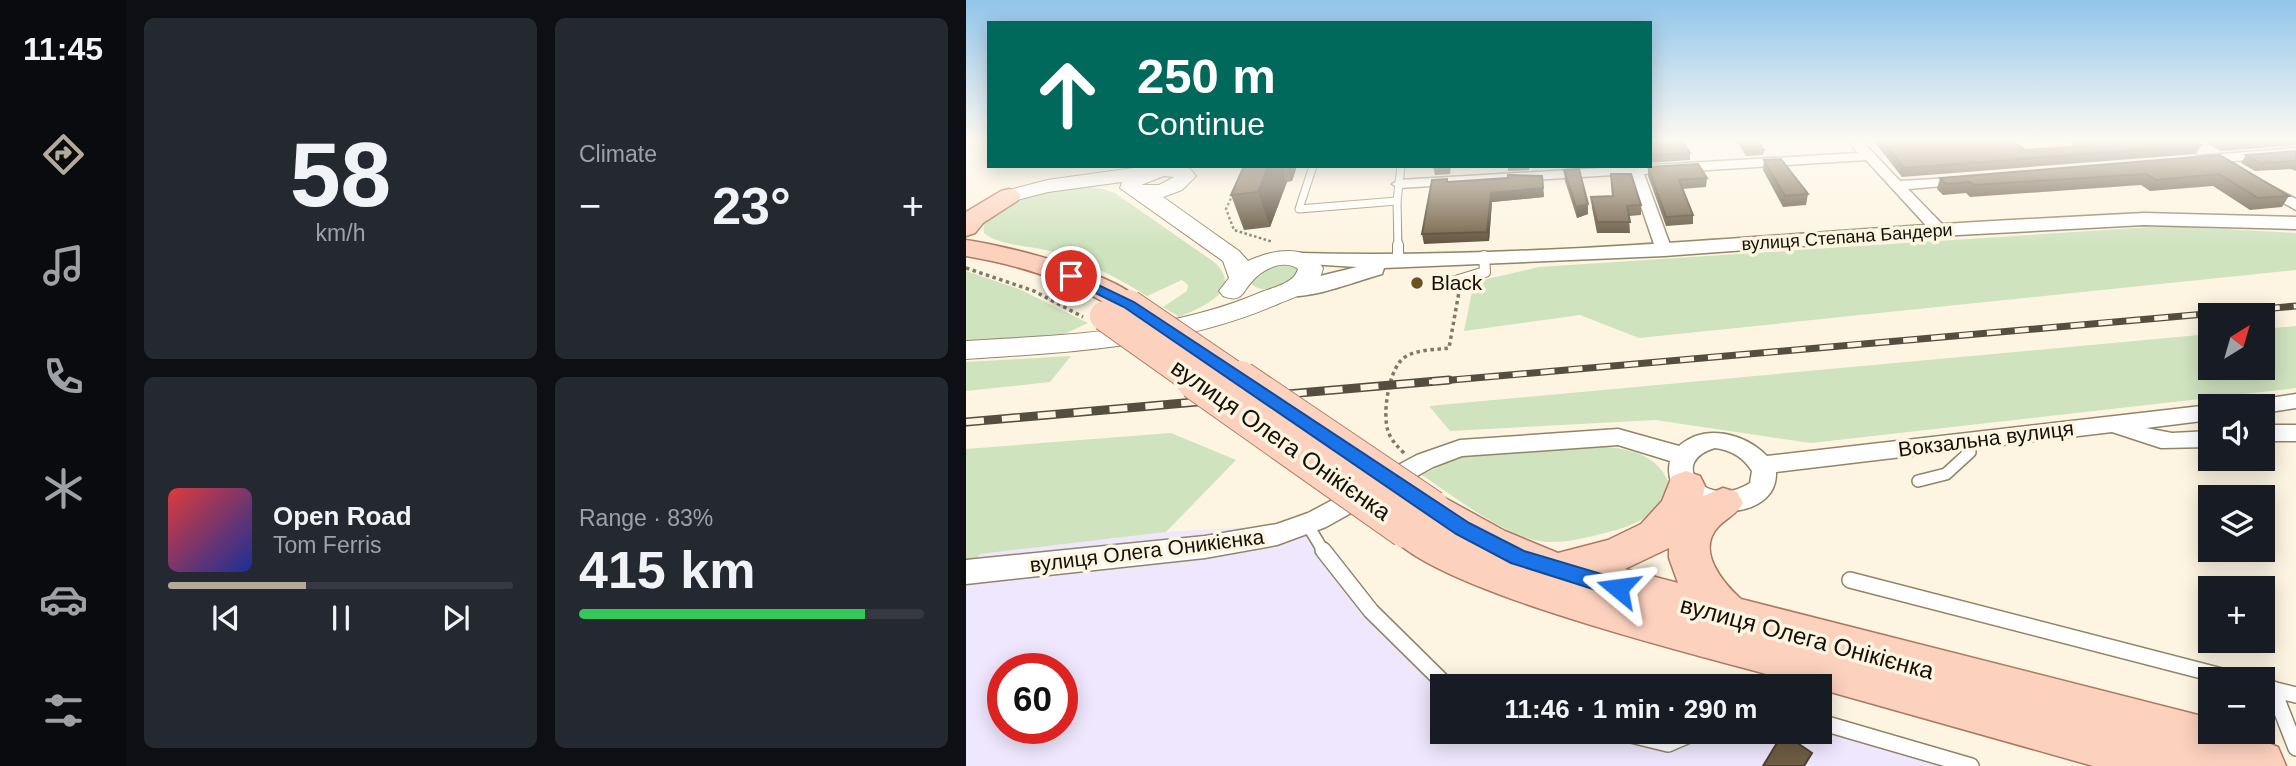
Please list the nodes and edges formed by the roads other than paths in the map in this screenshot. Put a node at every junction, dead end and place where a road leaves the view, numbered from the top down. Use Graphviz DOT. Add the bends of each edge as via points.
graph roads {
  1 [pos="1140,176"];
  2 [pos="1159,176"];
  3 [pos="1171,176"];
  4 [pos="1174,176"];
  5 [pos="1310,176"];
  6 [pos="1400,176"];
  7 [pos="1529,176"];
  8 [pos="1637,176"];
  9 [pos="1889,176"];
  10 [pos="2248,176"];
  11 [pos="1982,178"];
  12 [pos="1084,182"];
  13 [pos="1399,184"];
  14 [pos="1899,185"];
  15 [pos="1135,191"];
  16 [pos="1009,196"];
  17 [pos="1397,201"];
  18 [pos="2296,205"];
  19 [pos="966,208"];
  20 [pos="1184,222"];
  21 [pos="2296,223"];
  22 [pos="966,228"];
  23 [pos="1939,230"];
  24 [pos="1220,248"];
  25 [pos="1664,250"];
  26 [pos="970,255"];
  27 [pos="1484,256"];
  28 [pos="1292,259"];
  29 [pos="1398,262"];
  30 [pos="1240,281"];
  31 [pos="1436,287"];
  32 [pos="1288,290"];
  33 [pos="1173,328"];
  34 [pos="966,350"];
  35 [pos="2296,401"];
  36 [pos="2275,404"];
  37 [pos="2198,414"];
  38 [pos="2114,424"];
  39 [pos="2275,433"];
  40 [pos="2296,433"];
  41 [pos="2198,440"];
  42 [pos="1968,441"];
  43 [pos="1762,466"];
  44 [pos="1918,481"];
  45 [pos="1698,482"];
  46 [pos="1419,519"];
  47 [pos="1307,524"];
  48 [pos="1557,571"];
  49 [pos="966,572"];
  50 [pos="1850,580"];
  51 [pos="1729,617"];
  52 [pos="2198,670"];
  53 [pos="1435,674"];
  54 [pos="2275,690"];
  55 [pos="2296,695"];
  56 [pos="2275,703"];
  57 [pos="1832,725"];
  58 [pos="2296,748"];
  59 [pos="2167,763"];
  60 [pos="1971,766"];
  61 [pos="2259,766"];
  1 -- 12 [label="main road"];
  2 -- 15 [label="main road" via="1131,183"];
  3 -- 15 [label="main road" via="1164,190"];
  4 -- 20 [label="main road"];
  5 -- 17 [label="lane" via="1299,209"];
  6 -- 13 [label="lane"];
  7 -- 13 [label="street"];
  8 -- 25 [label="street"];
  9 -- 14 [label="street"];
  10 -- 18 [label="street"];
  11 -- 14 [label="street"];
  12 -- 15 [label="main road"];
  12 -- 16 [label="main road"];
  13 -- 17 [label="lane"];
  14 -- 23 [label="street"];
  15 -- 20 [label="main road"];
  16 -- 19 [label="main road"];
  16 -- 22 [label="main road"];
  17 -- 29 [label="lane"];
  20 -- 24 [label="main road"];
  21 -- 23 [label="street, вулиця Степана Бандери" via="2144,219"];
  23 -- 25 [label="street, вулиця Степана Бандери"];
  24 -- 28 [label="main road"];
  24 -- 30 [label="main road" via="1235,259"];
  25 -- 27 [label="street, вулиця Степана Бандери"];
  26 -- 46 [label="main road, вулиця Олега Онікієнка, bridge" via="1046,281 1108,314"];
  27 -- 29 [label="street, вулиця Степана Бандери"];
  27 -- 31 [label="lane" via="1485,272"];
  28 -- 29 [label="street, вулиця Степана Бандери"];
  28 -- 30 [label="main road" via="1262,262"];
  28 -- 32 [label="main road" via="1309,264 1311,272 1304,282"];
  29 -- 32 [label="street, вулиця Степана Бандери"];
  30 -- 32 [label="main road" via="1245,291 1258,295"];
  30 -- 33 [label="main road" via="1207,310"];
  32 -- 33 [label="main road" via="1237,312"];
  33 -- 34 [label="main road" via="1109,341"];
  35 -- 36 [label="street"];
  37 -- 38 [label="street, Вокзальна вулиця"];
  38 -- 41 [label="street" via="2158,441"];
  38 -- 42 [label="street, Вокзальна вулиця"];
  39 -- 40 [label="street"];
  42 -- 43 [label="street, Вокзальна вулиця"];
  42 -- 44 [label="lane" via="1970,452 1951,471"];
  43 -- 45 [label="street" via="1763,481 1744,500"];
  43 -- 45 [label="street" via="1747,448 1722,440 1696,445"];
  45 -- 47 [label="street, вулиця Олега Оникієнка" via="1618,437 1460,448 1425,461"];
  45 -- 48 [label="main road" via="1676,516 1650,538 1617,554"];
  45 -- 51 [label="main road" via="1712,508 1698,521 1689,547 1697,579"];
  46 -- 48 [label="main road, вулиця Олега Онікієнка"];
  46 -- 59 [label="main road, вулиця Олега Онікієнка" via="1465,563 1532,589"];
  47 -- 49 [label="street, вулиця Олега Оникієнка" via="1205,547"];
  47 -- 53 [label="lane" via="1356,597"];
  48 -- 51 [label="main road, вулиця Олега Онікієнка"];
  50 -- 52 [label="lane"];
  51 -- 61 [label="main road, вулиця Олега Онікієнка" via="2206,743"];
  54 -- 55 [label="lane"];
  56 -- 58 [label="lane"];
  57 -- 60 [label="lane"];
}
